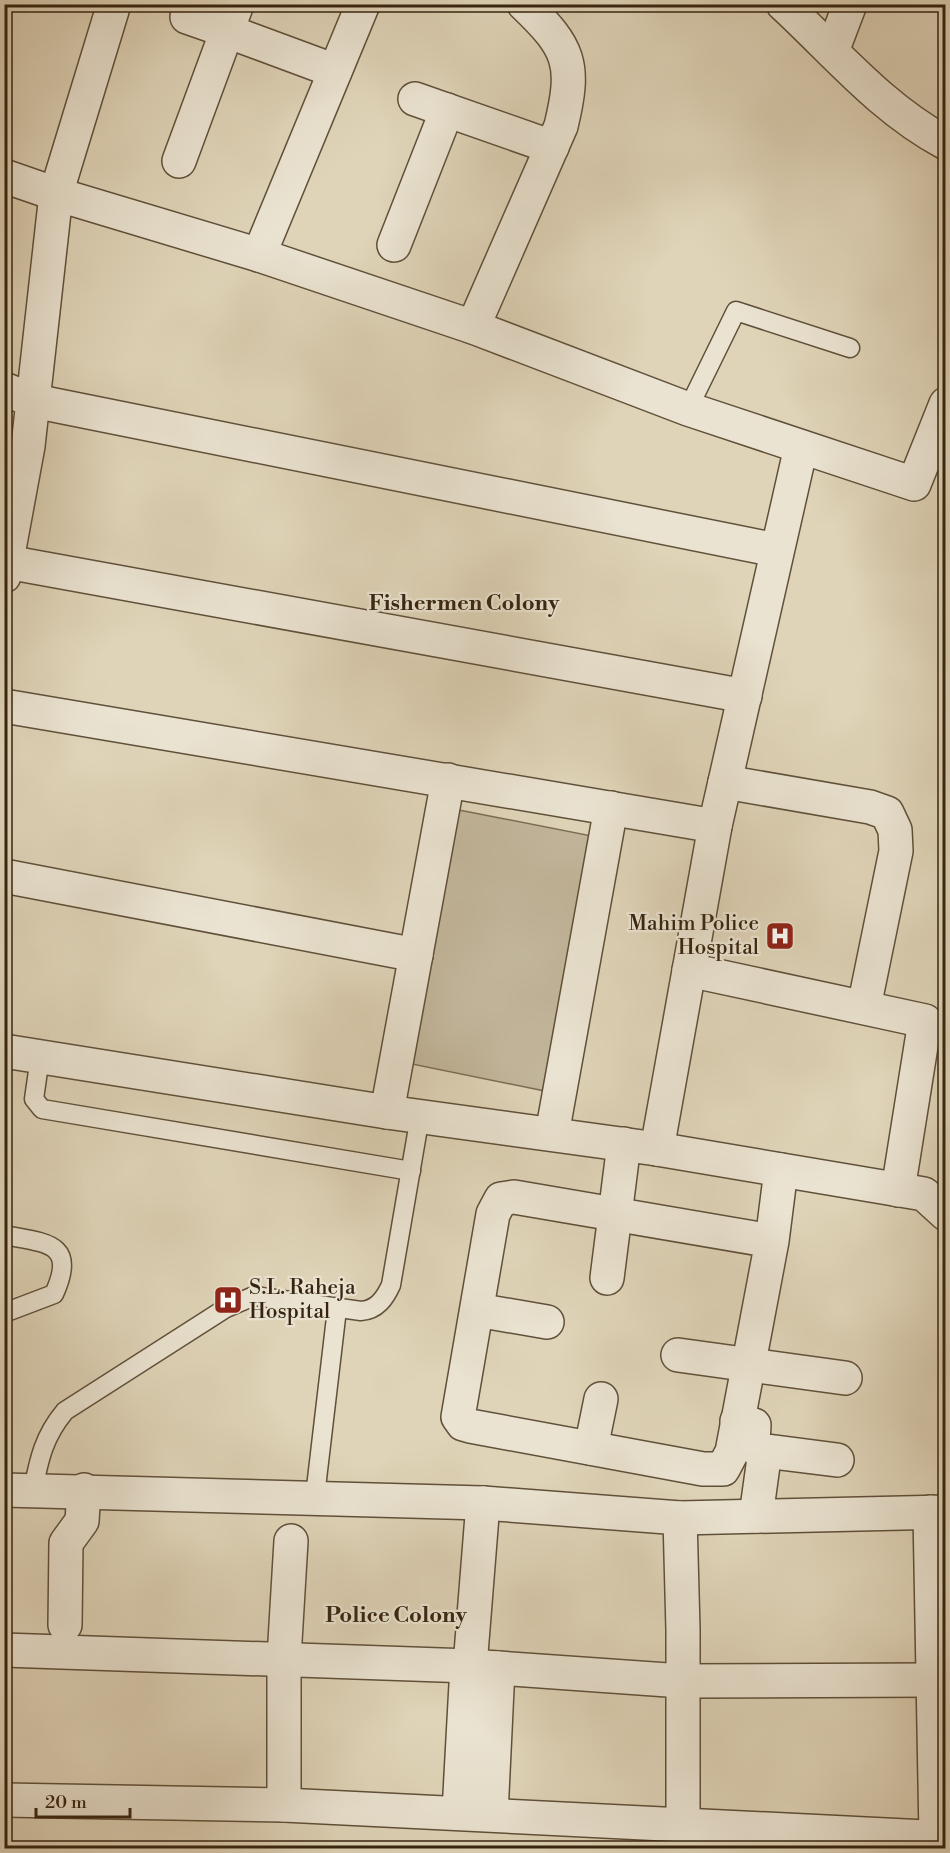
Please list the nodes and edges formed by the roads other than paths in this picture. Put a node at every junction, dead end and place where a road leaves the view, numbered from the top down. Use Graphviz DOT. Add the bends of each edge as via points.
graph roads {
  1 [pos="114,4"];
  2 [pos="363,4"];
  3 [pos="524,4"];
  4 [pos="783,4"];
  5 [pos="850,4"];
  6 [pos="187,17"];
  7 [pos="232,18"];
  8 [pos="832,49"];
  9 [pos="335,71"];
  10 [pos="415,99"];
  11 [pos="447,110"];
  12 [pos="945,143"];
  13 [pos="552,147"];
  14 [pos="179,161"];
  15 [pos="4,176"];
  16 [pos="56,194"];
  17 [pos="394,245"];
  18 [pos="259,255"];
  19 [pos="473,327"];
  20 [pos="850,348"];
  21 [pos="19,395"];
  22 [pos="945,404"];
  23 [pos="688,409"];
  24 [pos="801,447"];
  25 [pos="776,550"];
  26 [pos="6,569"];
  27 [pos="745,696"];
  28 [pos="4,706"];
  29 [pos="448,780"];
  30 [pos="725,782"];
  31 [pos="611,808"];
  32 [pos="715,826"];
  33 [pos="4,876"];
  34 [pos="416,955"];
  35 [pos="689,970"];
  36 [pos="864,1007"];
  37 [pos="935,1023"];
  38 [pos="4,1051"];
  39 [pos="40,1057"];
  40 [pos="387,1112"];
  41 [pos="420,1116"];
  42 [pos="552,1134"];
  43 [pos="624,1144"];
  44 [pos="657,1149"];
  45 [pos="781,1170"];
  46 [pos="411,1171"];
  47 [pos="898,1190"];
  48 [pos="945,1214"];
  49 [pos="615,1215"];
  50 [pos="4,1235"];
  51 [pos="772,1241"];
  52 [pos="607,1278"];
  53 [pos="338,1309"];
  54 [pos="477,1310"];
  55 [pos="4,1313"];
  56 [pos="547,1322"];
  57 [pos="678,1355"];
  58 [pos="747,1366"];
  59 [pos="845,1378"];
  60 [pos="600,1399"];
  61 [pos="737,1421"];
  62 [pos="591,1448"];
  63 [pos="765,1451"];
  64 [pos="837,1461"];
  65 [pos="19,1490"];
  66 [pos="84,1490"];
  67 [pos="315,1496"];
  68 [pos="483,1503"];
  69 [pos="938,1512"];
  70 [pos="756,1516"];
  71 [pos="680,1518"];
  72 [pos="291,1541"];
  73 [pos="65,1624"];
  74 [pos="4,1650"];
  75 [pos="284,1658"];
  76 [pos="478,1667"];
  77 [pos="932,1680"];
  78 [pos="682,1681"];
  79 [pos="4,1800"];
  80 [pos="284,1805"];
  81 [pos="475,1813"];
  82 [pos="683,1824"];
  83 [pos="941,1837"];
  1 -- 16 [label="street"];
  2 -- 9 [label="street"];
  3 -- 13 [label="street" via="552,31 567,61 569,93"];
  4 -- 8 [label="street"];
  5 -- 8 [label="street"];
  6 -- 7 [label="street"];
  7 -- 9 [label="street"];
  7 -- 14 [label="street"];
  8 -- 12 [label="street" via="884,103"];
  9 -- 18 [label="street"];
  10 -- 11 [label="street"];
  11 -- 13 [label="street"];
  11 -- 17 [label="street"];
  13 -- 19 [label="street"];
  15 -- 16 [label="street"];
  16 -- 18 [label="street"];
  16 -- 21 [label="street"];
  18 -- 19 [label="street"];
  19 -- 23 [label="street"];
  20 -- 23 [label="lane" via="736,311"];
  21 -- 25 [label="street"];
  21 -- 26 [label="street"];
  22 -- 24 [label="street" via="914,484"];
  23 -- 24 [label="street"];
  24 -- 25 [label="street"];
  25 -- 27 [label="street"];
  26 -- 27 [label="street"];
  27 -- 30 [label="street"];
  28 -- 29 [label="street"];
  29 -- 31 [label="street"];
  29 -- 34 [label="street"];
  30 -- 32 [label="street"];
  30 -- 36 [label="street" via="887,813 895,830 896,851"];
  31 -- 32 [label="street"];
  31 -- 42 [label="street"];
  32 -- 35 [label="street"];
  33 -- 34 [label="street"];
  34 -- 40 [label="street"];
  35 -- 36 [label="street"];
  35 -- 44 [label="street"];
  36 -- 37 [label="street"];
  37 -- 47 [label="street"];
  38 -- 39 [label="street"];
  39 -- 40 [label="street"];
  39 -- 46 [label="lane" via="34,1099 42,1109"];
  40 -- 41 [label="street"];
  41 -- 42 [label="street"];
  41 -- 46 [label="lane"];
  42 -- 43 [label="street"];
  43 -- 44 [label="street"];
  43 -- 49 [label="street"];
  44 -- 45 [label="street"];
  45 -- 47 [label="street"];
  45 -- 51 [label="street"];
  46 -- 53 [label="lane" via="386,1297 370,1311"];
  47 -- 48 [label="street" via="924,1194"];
  49 -- 51 [label="street"];
  49 -- 52 [label="street"];
  49 -- 54 [label="street" via="514,1197 501,1199 493,1214"];
  50 -- 55 [label="lane" via="46,1243 57,1248 62,1257 54,1294"];
  51 -- 58 [label="street"];
  53 -- 65 [label="lane" via="254,1296 226,1308 65,1411 51,1428"];
  53 -- 67 [label="lane"];
  54 -- 56 [label="street"];
  54 -- 62 [label="street" via="460,1420 470,1426"];
  57 -- 58 [label="street"];
  58 -- 59 [label="street"];
  58 -- 61 [label="street"];
  60 -- 62 [label="street"];
  61 -- 62 [label="street" via="729,1460 723,1468 715,1470"];
  61 -- 63 [label="street" via="754,1425 753,1445"];
  63 -- 64 [label="street"];
  63 -- 70 [label="street"];
  65 -- 66 [label="street"];
  66 -- 67 [label="street"];
  66 -- 73 [label="street" via="82,1521 66,1543"];
  67 -- 68 [label="street"];
  68 -- 71 [label="street"];
  68 -- 76 [label="street"];
  69 -- 70 [label="street"];
  69 -- 77 [label="street"];
  70 -- 71 [label="street"];
  71 -- 78 [label="street"];
  72 -- 75 [label="street"];
  74 -- 75 [label="street"];
  75 -- 76 [label="street"];
  75 -- 80 [label="street"];
  76 -- 78 [label="street"];
  76 -- 81 [label="street"];
  77 -- 78 [label="street"];
  77 -- 83 [label="street"];
  78 -- 82 [label="street"];
  79 -- 80 [label="street"];
  80 -- 81 [label="street"];
  81 -- 82 [label="street"];
  82 -- 83 [label="street"];
}
